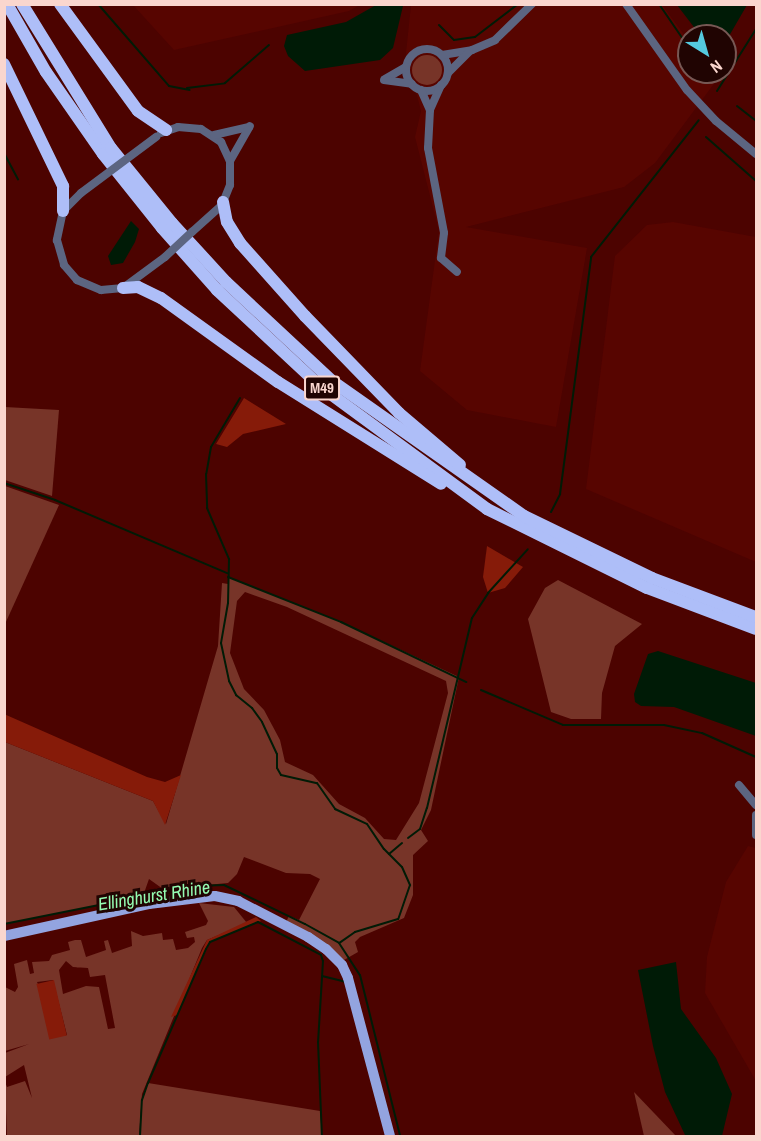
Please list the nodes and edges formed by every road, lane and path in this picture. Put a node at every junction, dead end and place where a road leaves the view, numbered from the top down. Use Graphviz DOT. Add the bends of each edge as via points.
graph roads {
  1 [pos="7,4"];
  2 [pos="22,4"];
  3 [pos="60,4"];
  4 [pos="532,4"];
  5 [pos="626,4"];
  6 [pos="634,4"];
  7 [pos="636,17"];
  8 [pos="472,50"];
  9 [pos="442,55"];
  10 [pos="4,64"];
  11 [pos="406,67"];
  12 [pos="448,73"];
  13 [pos="412,84"];
  14 [pos="441,85"];
  15 [pos="421,90"];
  16 [pos="430,110"];
  17 [pos="161,134"];
  18 [pos="214,135"];
  19 [pos="756,154"];
  20 [pos="230,161"];
  21 [pos="223,202"];
  22 [pos="63,211"];
  23 [pos="457,272"];
  24 [pos="123,288"];
  25 [pos="487,509"];
  26 [pos="524,516"];
  27 [pos="756,617"];
  28 [pos="756,629"];
  29 [pos="739,785"];
  30 [pos="756,805"];
  31 [pos="756,815"];
  32 [pos="756,835"];
  33 [pos="4,936"];
  34 [pos="390,1137"];
  1 -- 25 [label="highway, M49" via="46,72 103,154 217,290 321,387"];
  2 -- 26 [label="highway, M49" via="111,148 226,282 346,392"];
  3 -- 17 [label="highway" via="138,111"];
  4 -- 8 [label="street" via="495,40"];
  5 -- 7 [label="street"];
  6 -- 7 [label="street"];
  7 -- 19 [label="street" via="687,90 716,121"];
  8 -- 9 [label="street"];
  8 -- 12 [label="street"];
  9 -- 11 [label="street" via="432,50 420,51"];
  9 -- 12 [label="street"];
  10 -- 22 [label="highway" via="63,186"];
  11 -- 13 [label="street"];
  11 -- 13 [label="street" via="384,80"];
  12 -- 14 [label="street"];
  13 -- 15 [label="street"];
  14 -- 15 [label="street"];
  14 -- 16 [label="street"];
  15 -- 16 [label="street"];
  16 -- 23 [label="street" via="428,148 444,233 441,258"];
  17 -- 18 [label="street" via="190,127"];
  17 -- 22 [label="street, bridge" via="81,193"];
  18 -- 20 [label="street"];
  18 -- 20 [label="street" via="250,126"];
  20 -- 21 [label="street" via="230,185"];
  21 -- 24 [label="street, bridge" via="165,256"];
  21 -- 26 [label="highway, M49" via="227,222 240,243 341,356 399,413"];
  22 -- 24 [label="street" via="57,240 70,272 87,286 101,290"];
  24 -- 25 [label="highway, M49" via="138,287 161,298 384,451"];
  25 -- 28 [label="highway, M49" via="647,588"];
  26 -- 27 [label="highway, M49" via="652,578"];
  29 -- 30 [label="street"];
  31 -- 32 [label="street"];
  33 -- 34 [label="main road" via="149,904 215,896 237,901 308,937 326,949 349,983"];
}
